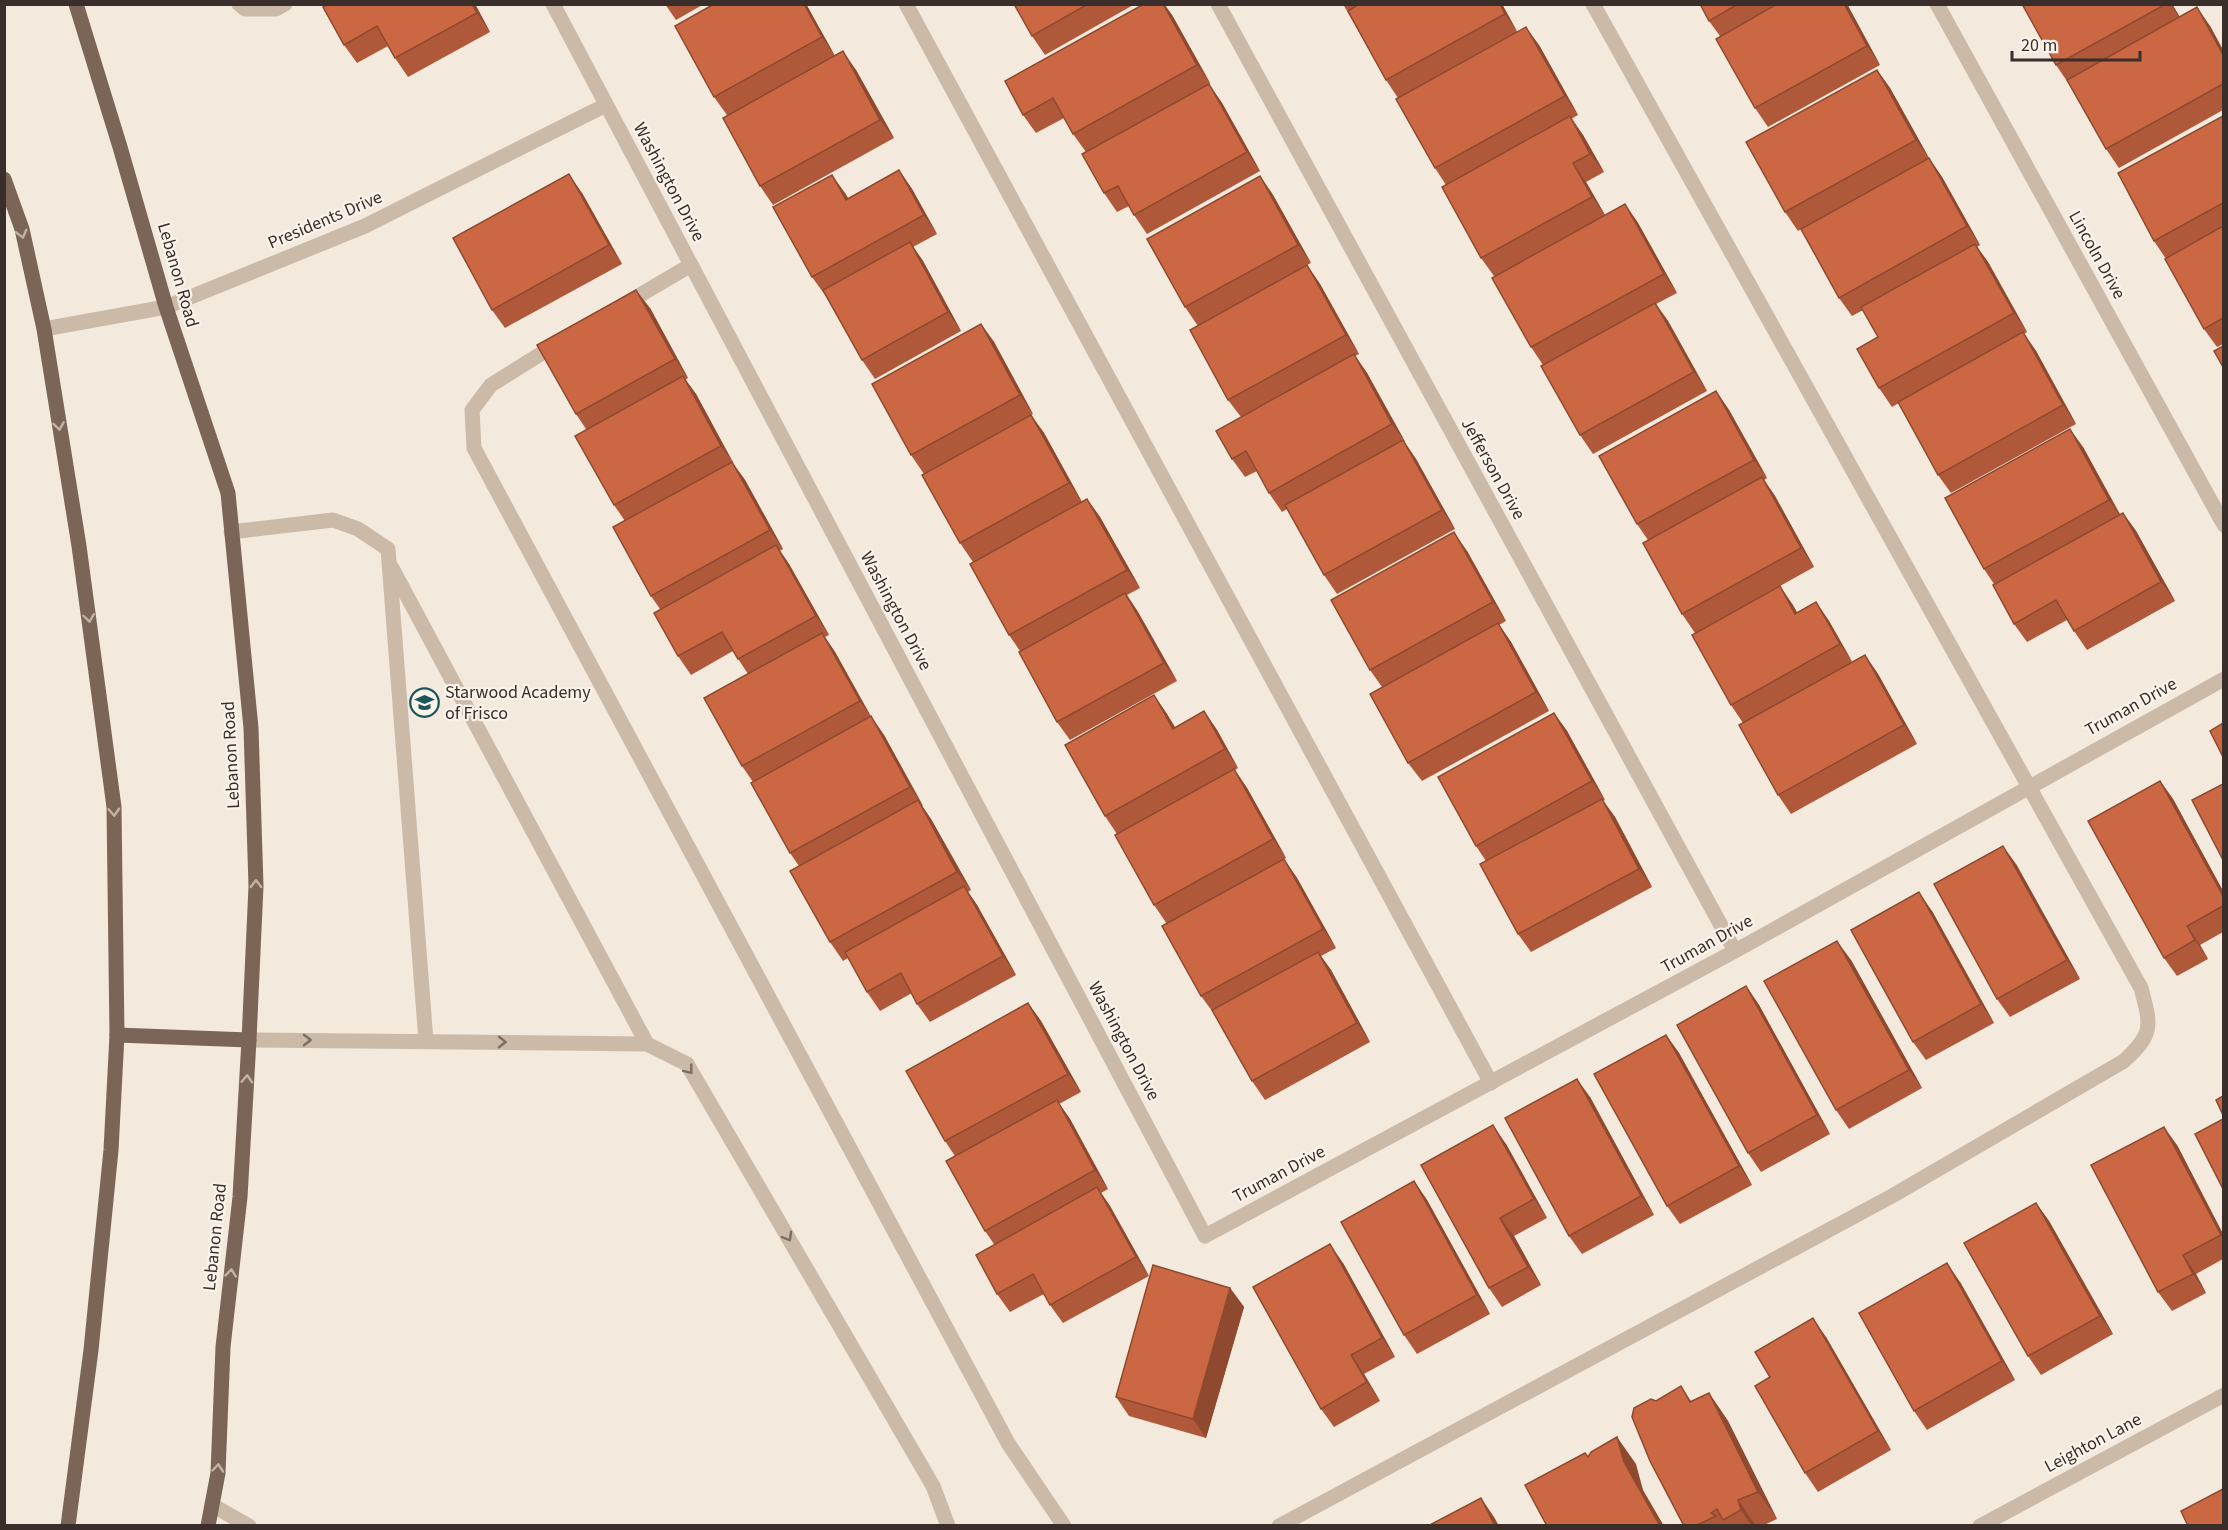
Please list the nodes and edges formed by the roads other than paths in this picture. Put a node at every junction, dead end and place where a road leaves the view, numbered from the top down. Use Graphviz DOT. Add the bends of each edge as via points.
graph roads {
  1 [pos="76,4"];
  2 [pos="239,4"];
  3 [pos="285,4"];
  4 [pos="553,4"];
  5 [pos="906,4"];
  6 [pos="1218,4"];
  7 [pos="1593,4"];
  8 [pos="1937,4"];
  9 [pos="606,105"];
  10 [pos="4,179"];
  11 [pos="691,265"];
  12 [pos="166,308"];
  13 [pos="612,311"];
  14 [pos="44,330"];
  15 [pos="573,334"];
  16 [pos="2223,525"];
  17 [pos="231,532"];
  18 [pos="389,562"];
  19 [pos="2223,679"];
  20 [pos="2029,785"];
  21 [pos="1735,951"];
  22 [pos="117,1035"];
  23 [pos="249,1040"];
  24 [pos="426,1041"];
  25 [pos="647,1044"];
  26 [pos="1491,1083"];
  27 [pos="1205,1236"];
  28 [pos="2223,1395"];
  29 [pos="212,1505"];
  30 [pos="68,1526"];
  31 [pos="208,1526"];
  32 [pos="249,1526"];
  33 [pos="948,1526"];
  34 [pos="1064,1526"];
  35 [pos="1279,1526"];
  36 [pos="1980,1526"];
  1 -- 12 [label="main road, Lebanon Road"];
  2 -- 3 [label="street" via="245,9 276,9"];
  4 -- 9 [label="street, Washington Drive"];
  5 -- 26 [label="street"];
  6 -- 21 [label="street, Jefferson Drive"];
  7 -- 20 [label="street"];
  8 -- 16 [label="street, Lincoln Drive"];
  9 -- 11 [label="street, Washington Drive"];
  9 -- 12 [label="street, Presidents Drive" via="365,226"];
  10 -- 14 [label="main road, one-way" via="21,230"];
  11 -- 13 [label="street"];
  11 -- 27 [label="street, Washington Drive"];
  12 -- 14 [label="street, Presidents Drive"];
  12 -- 17 [label="main road, Lebanon Road" via="228,493"];
  14 -- 22 [label="main road, one-way" via="79,546 114,807"];
  15 -- 34 [label="street" via="491,386 472,410 474,448 1008,1443"];
  17 -- 18 [label="street" via="333,520 358,529 388,549"];
  23 -- 17 [label="main road, Lebanon Road, one-way" via="256,886 251,739"];
  18 -- 24 [label="street"];
  18 -- 25 [label="street"];
  19 -- 20 [label="street, Truman Drive"];
  20 -- 21 [label="street, Truman Drive"];
  20 -- 35 [label="street" via="2141,988 2150,1021 2141,1046 2124,1061 1892,1196"];
  21 -- 26 [label="street, Truman Drive"];
  22 -- 23 [label="main road"];
  22 -- 30 [label="main road" via="91,1350"];
  23 -- 24 [label="street, one-way"];
  29 -- 23 [label="main road, Lebanon Road, one-way" via="218,1473 223,1347 240,1197"];
  24 -- 25 [label="street, one-way"];
  25 -- 33 [label="street, one-way" via="687,1064 933,1486"];
  26 -- 27 [label="street, Truman Drive"];
  28 -- 36 [label="street, Leighton Lane"];
  29 -- 31 [label="main road, Lebanon Road"];
  29 -- 32 [label="street"];
}
